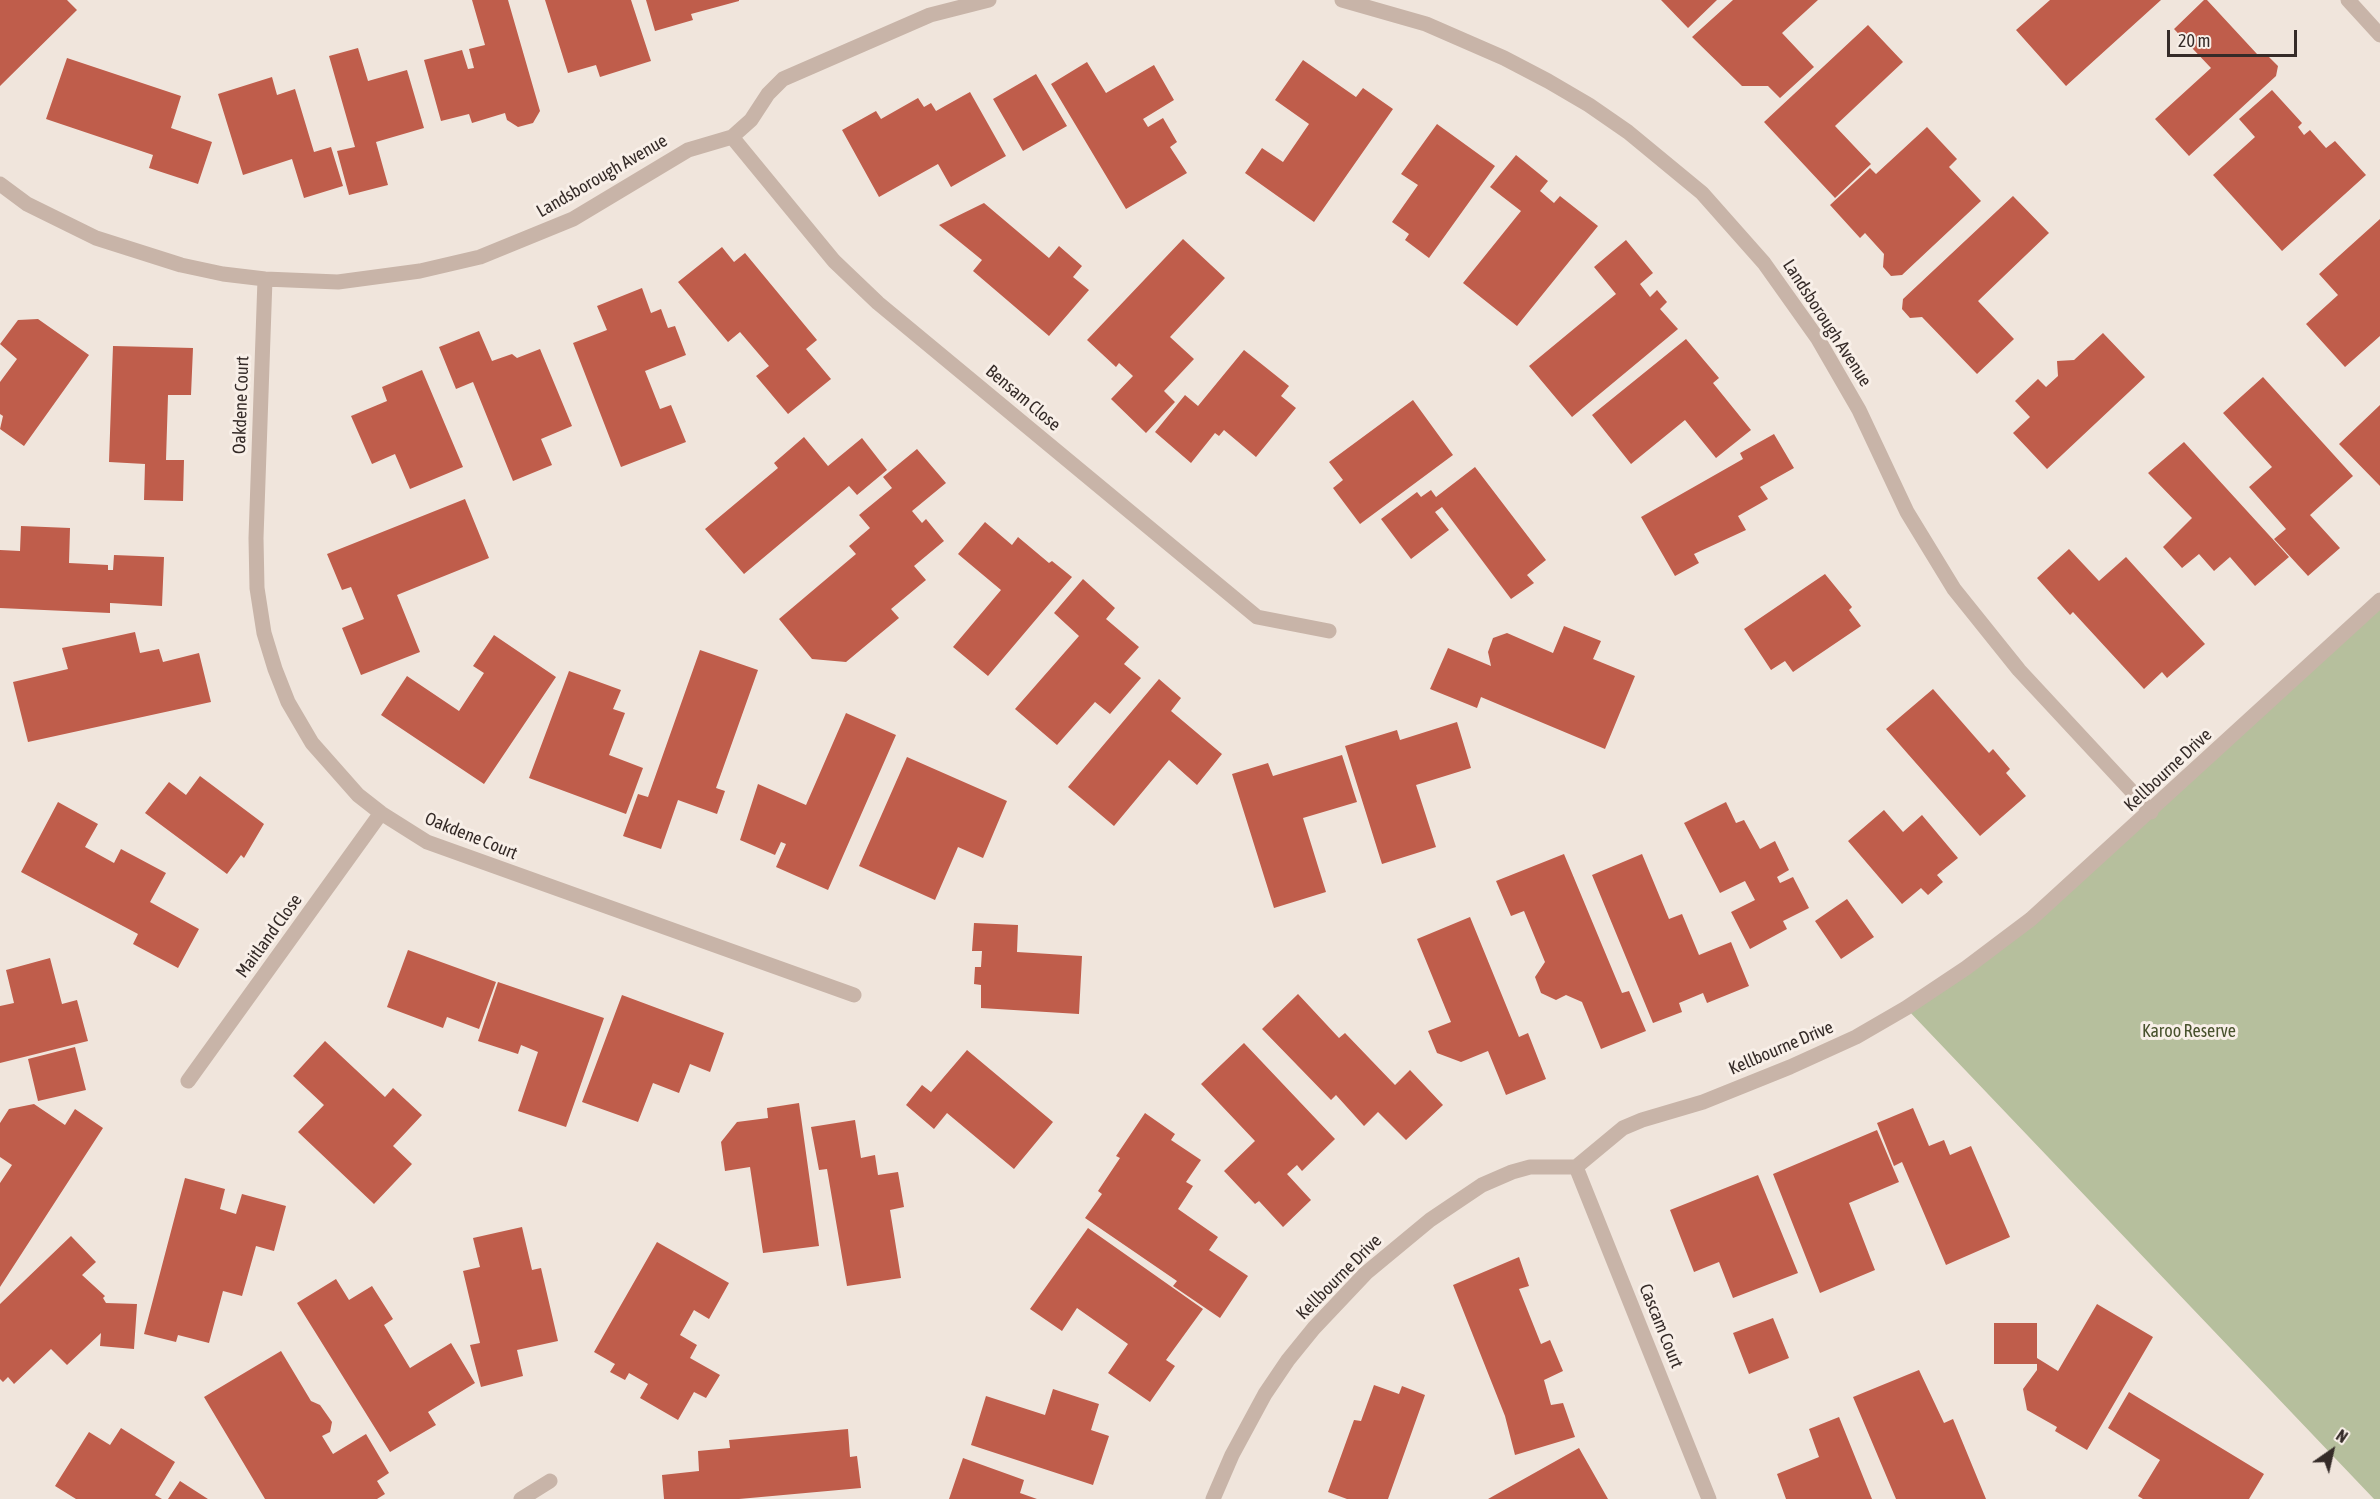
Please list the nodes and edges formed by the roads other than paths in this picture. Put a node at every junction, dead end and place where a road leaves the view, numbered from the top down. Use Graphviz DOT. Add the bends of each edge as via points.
graph roads {
  1 [pos="989,0"];
  2 [pos="1342,0"];
  3 [pos="2348,0"];
  4 [pos="2380,35"];
  5 [pos="732,137"];
  6 [pos="0,184"];
  7 [pos="265,279"];
  8 [pos="2380,600"];
  9 [pos="1329,631"];
  10 [pos="2151,812"];
  11 [pos="381,813"];
  12 [pos="854,995"];
  13 [pos="188,1081"];
  14 [pos="1576,1167"];
  15 [pos="550,1481"];
  16 [pos="521,1499"];
  17 [pos="1213,1499"];
  18 [pos="1709,1499"];
  1 -- 5 [label="street, Landsborough Avenue" via="930,15 783,79 751,120"];
  2 -- 10 [label="street, Landsborough Avenue" via="1426,24 1530,72 1628,132 1702,194 1764,263 1818,339 1859,410 1907,512 1954,589 2019,670"];
  3 -- 4 [label="street"];
  5 -- 7 [label="street, Landsborough Avenue" via="688,150 573,219 480,256 379,278 338,282"];
  5 -- 9 [label="street, Bensam Close" via="834,261 878,303 1257,617"];
  6 -- 7 [label="street, Landsborough Avenue" via="27,204 96,238 181,265"];
  7 -- 11 [label="street, Oakdene Court" via="256,538 257,588 264,633 288,702 312,743 358,795"];
  8 -- 10 [label="street, Kellbourne Drive"];
  10 -- 14 [label="street, Kellbourne Drive" via="2031,919 1906,1008 1856,1037 1790,1067 1703,1102 1623,1128"];
  11 -- 12 [label="street, Oakdene Court" via="428,842"];
  11 -- 13 [label="street, Maitland Close"];
  14 -- 17 [label="street, Kellbourne Drive" via="1530,1167 1482,1185 1430,1220 1366,1273 1314,1328 1265,1394"];
  14 -- 18 [label="street, Cascam Court"];
  15 -- 16 [label="street"];
}
